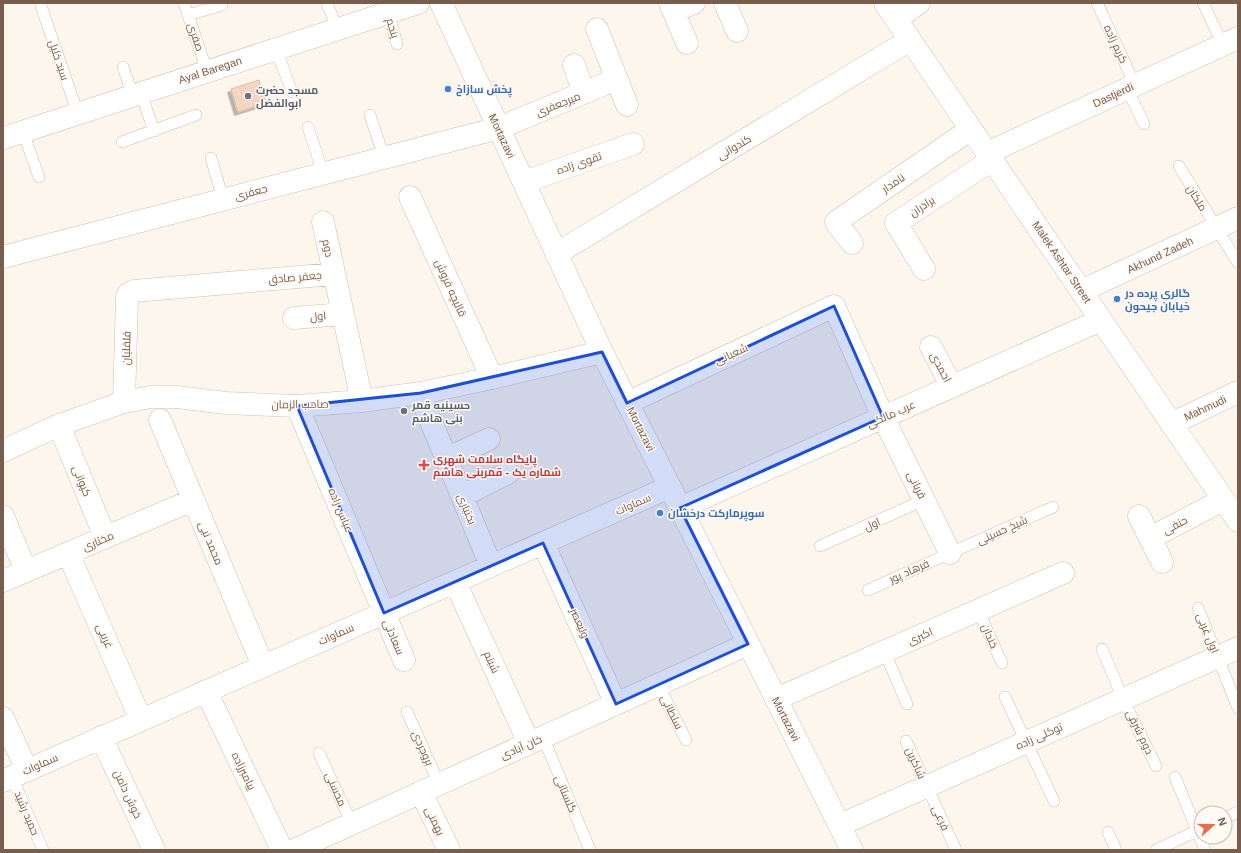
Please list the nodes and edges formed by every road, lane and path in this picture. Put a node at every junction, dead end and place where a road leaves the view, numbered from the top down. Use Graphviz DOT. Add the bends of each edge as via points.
graph roads {
  1 [pos="184,3"];
  2 [pos="327,3"];
  3 [pos="418,3"];
  4 [pos="441,3"];
  5 [pos="694,3"];
  6 [pos="725,3"];
  7 [pos="919,3"];
  8 [pos="1097,3"];
  9 [pos="1203,3"];
  10 [pos="222,5"];
  11 [pos="41,6"];
  12 [pos="672,7"];
  13 [pos="891,11"];
  14 [pos="388,12"];
  15 [pos="188,15"];
  16 [pos="337,29"];
  17 [pos="597,29"];
  18 [pos="737,31"];
  19 [pos="910,40"];
  20 [pos="1231,41"];
  21 [pos="687,43"];
  22 [pos="397,44"];
  23 [pos="276,49"];
  24 [pos="574,65"];
  25 [pos="123,67"];
  26 [pos="207,71"];
  27 [pos="617,79"];
  28 [pos="1131,87"];
  29 [pos="292,92"];
  30 [pos="584,93"];
  31 [pos="137,94"];
  32 [pos="627,104"];
  33 [pos="78,114"];
  34 [pos="196,115"];
  35 [pos="370,115"];
  36 [pos="1144,124"];
  37 [pos="308,127"];
  38 [pos="499,128"];
  39 [pos="971,129"];
  40 [pos="154,131"];
  41 [pos="13,135"];
  42 [pos="122,142"];
  43 [pos="634,144"];
  44 [pos="384,157"];
  45 [pos="990,157"];
  46 [pos="212,158"];
  47 [pos="1179,166"];
  48 [pos="323,173"];
  49 [pos="39,178"];
  50 [pos="524,182"];
  51 [pos="410,197"];
  52 [pos="224,199"];
  53 [pos="1238,218"];
  54 [pos="323,222"];
  55 [pos="1216,229"];
  56 [pos="852,242"];
  57 [pos="556,254"];
  58 [pos="3,257"];
  59 [pos="1238,263"];
  60 [pos="924,269"];
  61 [pos="334,274"];
  62 [pos="1081,291"];
  63 [pos="128,294"];
  64 [pos="834,306"];
  65 [pos="342,314"];
  66 [pos="294,318"];
  67 [pos="1101,320"];
  68 [pos="931,347"];
  69 [pos="602,352"];
  70 [pos="492,378"];
  71 [pos="952,387"];
  72 [pos="1238,392"];
  73 [pos="362,401"];
  74 [pos="124,402"];
  75 [pos="627,403"];
  76 [pos="297,406"];
  77 [pos="425,407"];
  78 [pos="883,417"];
  79 [pos="160,420"];
  80 [pos="1171,424"];
  81 [pos="59,425"];
  82 [pos="489,439"];
  83 [pos="3,451"];
  84 [pos="446,459"];
  85 [pos="508,473"];
  86 [pos="670,488"];
  87 [pos="462,496"];
  88 [pos="192,500"];
  89 [pos="924,500"];
  90 [pos="1224,500"];
  91 [pos="1053,507"];
  92 [pos="680,508"];
  93 [pos="3,516"];
  94 [pos="1139,516"];
  95 [pos="1238,521"];
  96 [pos="105,537"];
  97 [pos="1150,538"];
  98 [pos="543,543"];
  99 [pos="820,546"];
  100 [pos="68,553"];
  101 [pos="950,553"];
  102 [pos="1162,562"];
  103 [pos="491,566"];
  104 [pos="26,572"];
  105 [pos="1063,573"];
  106 [pos="3,581"];
  107 [pos="455,582"];
  108 [pos="868,590"];
  109 [pos="1198,608"];
  110 [pos="978,610"];
  111 [pos="384,613"];
  112 [pos="748,644"];
  113 [pos="1238,648"];
  114 [pos="1102,649"];
  115 [pos="884,651"];
  116 [pos="1218,657"];
  117 [pos="404,660"];
  118 [pos="1002,663"];
  119 [pos="263,666"];
  120 [pos="658,684"];
  121 [pos="206,691"];
  122 [pos="1005,697"];
  123 [pos="776,699"];
  124 [pos="1123,699"];
  125 [pos="616,704"];
  126 [pos="907,704"];
  127 [pos="1238,708"];
  128 [pos="407,712"];
  129 [pos="3,718"];
  130 [pos="141,720"];
  131 [pos="101,738"];
  132 [pos="536,740"];
  133 [pos="686,740"];
  134 [pos="906,741"];
  135 [pos="1026,742"];
  136 [pos="320,753"];
  137 [pos="1156,766"];
  138 [pos="14,776"];
  139 [pos="1175,777"];
  140 [pos="926,786"];
  141 [pos="430,788"];
  142 [pos="1054,801"];
  143 [pos="1193,817"];
  144 [pos="352,824"];
  145 [pos="840,825"];
  146 [pos="1108,832"];
  147 [pos="1193,833"];
  148 [pos="305,848"];
  149 [pos="43,850"];
  150 [pos="154,850"];
  151 [pos="282,850"];
  152 [pos="449,850"];
  153 [pos="590,850"];
  154 [pos="852,850"];
  155 [pos="956,850"];
  156 [pos="1116,850"];
  157 [pos="1156,850"];
  1 -- 15 [label="lane, صفری"];
  2 -- 16 [label="lane"];
  3 -- 14 [label="street, Ayal Baregan"];
  4 -- 38 [label="street, Mortazavi"];
  5 -- 12 [label="street"];
  6 -- 18 [label="street"];
  7 -- 13 [label="street"];
  8 -- 28 [label="lane, کریم زاده"];
  9 -- 20 [label="lane"];
  10 -- 15 [label="lane"];
  11 -- 33 [label="lane, سید خلیل"];
  12 -- 21 [label="street"];
  13 -- 19 [label="street, Malek Ashtar Street"];
  14 -- 16 [label="street, Ayal Baregan"];
  14 -- 22 [label="lane, پنجم"];
  15 -- 26 [label="lane, صفری"];
  16 -- 23 [label="street, Ayal Baregan"];
  17 -- 27 [label="street"];
  19 -- 39 [label="street, Malek Ashtar Street"];
  19 -- 57 [label="street, کندوانی"];
  20 -- 28 [label="street, Dastjerdi"];
  23 -- 26 [label="street, Ayal Baregan"];
  23 -- 29 [label="lane"];
  24 -- 30 [label="street"];
  25 -- 31 [label="lane"];
  26 -- 31 [label="street, Ayal Baregan"];
  27 -- 30 [label="street, میرجعفری"];
  27 -- 32 [label="street"];
  28 -- 36 [label="lane, کریم زاده"];
  28 -- 45 [label="street, Dastjerdi"];
  30 -- 38 [label="street, میرجعفری"];
  31 -- 33 [label="street, Ayal Baregan"];
  31 -- 40 [label="lane"];
  33 -- 41 [label="street, Ayal Baregan"];
  34 -- 40 [label="lane"];
  35 -- 44 [label="lane"];
  37 -- 48 [label="lane"];
  38 -- 44 [label="street, جعفری"];
  38 -- 50 [label="street, Mortazavi"];
  39 -- 45 [label="street, Malek Ashtar Street"];
  39 -- 56 [label="street, نامدار" via="836,222"];
  40 -- 42 [label="lane"];
  41 -- 49 [label="lane"];
  43 -- 50 [label="street, تقوی زاده"];
  44 -- 48 [label="street, جعفری"];
  45 -- 60 [label="street, برادران" via="896,223"];
  45 -- 62 [label="street, Malek Ashtar Street"];
  46 -- 52 [label="lane"];
  47 -- 55 [label="lane, ملکان"];
  48 -- 52 [label="street, جعفری"];
  50 -- 57 [label="street, Mortazavi"];
  51 -- 70 [label="street, قالیچه فروش"];
  52 -- 58 [label="street, جعفری"];
  53 -- 55 [label="street, Akhund Zadeh"];
  54 -- 61 [label="street, دوم"];
  55 -- 59 [label="lane"];
  55 -- 62 [label="street, Akhund Zadeh"];
  57 -- 69 [label="street, Mortazavi"];
  61 -- 63 [label="street, جعفر صادق" via="134,291"];
  61 -- 65 [label="street, جعفر صادق"];
  62 -- 67 [label="street, Malek Ashtar Street"];
  63 -- 74 [label="street, فلفلیان"];
  64 -- 75 [label="street, شعبانی"];
  64 -- 78 [label="street, قربانی"];
  65 -- 66 [label="street, اول"];
  65 -- 73 [label="street, جعفر صادق"];
  67 -- 71 [label="street, عرب مالکی"];
  67 -- 80 [label="street, Malek Ashtar Street"];
  68 -- 71 [label="street, احمدی"];
  69 -- 70 [label="street, صاحب الزمان"];
  69 -- 75 [label="street, Mortazavi"];
  70 -- 73 [label="street, صاحب الزمان" via="421,393"];
  71 -- 78 [label="street, عرب مالکی"];
  72 -- 80 [label="street, Mahmudi"];
  73 -- 76 [label="street, صاحب الزمان"];
  74 -- 76 [label="street, صاحب الزمان" via="151,397 178,397"];
  74 -- 81 [label="street, صاحب الزمان"];
  75 -- 86 [label="street, Mortazavi"];
  76 -- 111 [label="street, عباس زاده"];
  77 -- 84 [label="street, بختیاری"];
  78 -- 89 [label="street, قربانی"];
  78 -- 92 [label="street, عرب مالکی"];
  79 -- 88 [label="street, محمد نبی"];
  80 -- 90 [label="street, Malek Ashtar Street"];
  81 -- 83 [label="street, صاحب الزمان"];
  81 -- 96 [label="street, کیوانی"];
  82 -- 84 [label="street"];
  84 -- 87 [label="street, بختیاری"];
  85 -- 87 [label="street"];
  86 -- 92 [label="street, Mortazavi"];
  86 -- 98 [label="street, سماوات"];
  87 -- 103 [label="street, بختیاری"];
  88 -- 96 [label="street, مختاری"];
  88 -- 119 [label="street, محمد نبی"];
  89 -- 99 [label="lane, اول"];
  89 -- 101 [label="street, قربانی"];
  90 -- 95 [label="street, Malek Ashtar Street"];
  90 -- 97 [label="street, حنفی"];
  91 -- 101 [label="lane, شیخ حسینی"];
  92 -- 112 [label="street, Mortazavi"];
  93 -- 104 [label="street"];
  94 -- 97 [label="street"];
  96 -- 100 [label="street, مختاری"];
  97 -- 102 [label="street, حنفی"];
  98 -- 103 [label="street, سماوات"];
  98 -- 125 [label="street, ولیعصر"];
  100 -- 104 [label="street, مختاری"];
  100 -- 130 [label="street, غریبی"];
  101 -- 108 [label="lane, فرهاد پور"];
  103 -- 107 [label="street, سماوات"];
  104 -- 106 [label="street, مختاری"];
  105 -- 110 [label="street, اکبری"];
  107 -- 111 [label="street, سماوات"];
  107 -- 132 [label="street, شبنم"];
  109 -- 116 [label="lane, اول غربی"];
  110 -- 115 [label="street, اکبری"];
  110 -- 118 [label="lane, خندان"];
  111 -- 117 [label="street, سعادتی"];
  111 -- 119 [label="street, سماوات"];
  112 -- 120 [label="street, خان آبادی"];
  112 -- 123 [label="street, Mortazavi"];
  113 -- 116 [label="street, توکلی زاده"];
  114 -- 124 [label="lane, دوم شرقی"];
  115 -- 123 [label="street, اکبری"];
  115 -- 126 [label="lane"];
  116 -- 124 [label="street, توکلی زاده"];
  116 -- 127 [label="lane, اول غربی"];
  119 -- 121 [label="street, سماوات"];
  120 -- 125 [label="street, خان آبادی"];
  120 -- 133 [label="lane, سلطانی"];
  121 -- 130 [label="street, سماوات"];
  121 -- 151 [label="street, پیامبرزاده"];
  122 -- 135 [label="lane"];
  123 -- 145 [label="street, Mortazavi"];
  124 -- 135 [label="street, توکلی زاده"];
  124 -- 137 [label="lane, دوم شرقی"];
  125 -- 132 [label="street, خان آبادی"];
  128 -- 141 [label="lane, بروجردی"];
  129 -- 138 [label="street"];
  130 -- 131 [label="street, سماوات"];
  131 -- 138 [label="street, سماوات"];
  131 -- 150 [label="street, خوش دامن"];
  132 -- 141 [label="street, خان آبادی"];
  132 -- 153 [label="lane, گلستانی"];
  134 -- 140 [label="lane, شاکرین"];
  135 -- 140 [label="street, توکلی زاده"];
  135 -- 142 [label="lane"];
  136 -- 144 [label="lane, محسنی"];
  138 -- 149 [label="lane, حمید رشید"];
  139 -- 143 [label="lane"];
  140 -- 145 [label="street, توکلی زاده"];
  140 -- 155 [label="lane, فرعی"];
  141 -- 144 [label="street, خان آبادی"];
  141 -- 152 [label="street, بهمنی"];
  144 -- 148 [label="street, خان آبادی"];
  145 -- 154 [label="street, Mortazavi"];
  146 -- 156 [label="lane"];
  147 -- 157 [label="lane"];
}
